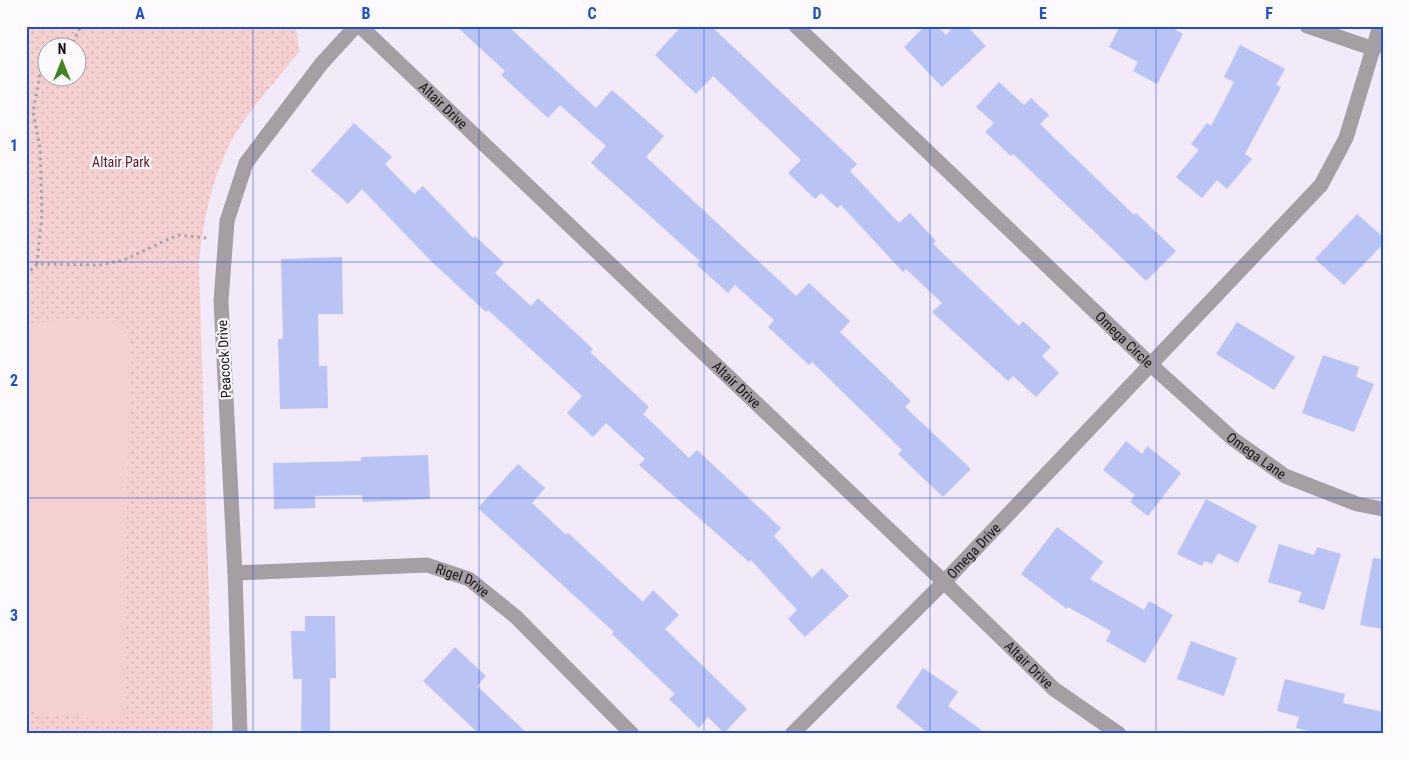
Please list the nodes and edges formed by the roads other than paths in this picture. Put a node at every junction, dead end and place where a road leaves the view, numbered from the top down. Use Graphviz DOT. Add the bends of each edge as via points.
graph roads {
  1 [pos="356,26"];
  2 [pos="360,26"];
  3 [pos="796,26"];
  4 [pos="1307,26"];
  5 [pos="1380,26"];
  6 [pos="1374,49"];
  7 [pos="1151,365"];
  8 [pos="1383,509"];
  9 [pos="235,573"];
  10 [pos="944,582"];
  11 [pos="240,734"];
  12 [pos="632,734"];
  13 [pos="792,734"];
  14 [pos="1119,734"];
  1 -- 9 [label="street, Peacock Drive" via="322,63 246,163 227,221 221,301"];
  2 -- 10 [label="street, Altair Drive"];
  3 -- 7 [label="street, Omega Circle"];
  4 -- 6 [label="street"];
  5 -- 6 [label="street, Omega Circle"];
  6 -- 7 [label="street, Omega Circle" via="1346,138 1321,185"];
  7 -- 8 [label="street, Omega Lane" via="1233,439 1285,476 1357,504"];
  7 -- 10 [label="street, Omega Drive"];
  9 -- 11 [label="street, Peacock Drive"];
  9 -- 12 [label="street, Rigel Drive" via="427,564 469,579 516,617"];
  10 -- 13 [label="street, Omega Drive"];
  10 -- 14 [label="street, Altair Drive" via="1054,689"];
}
